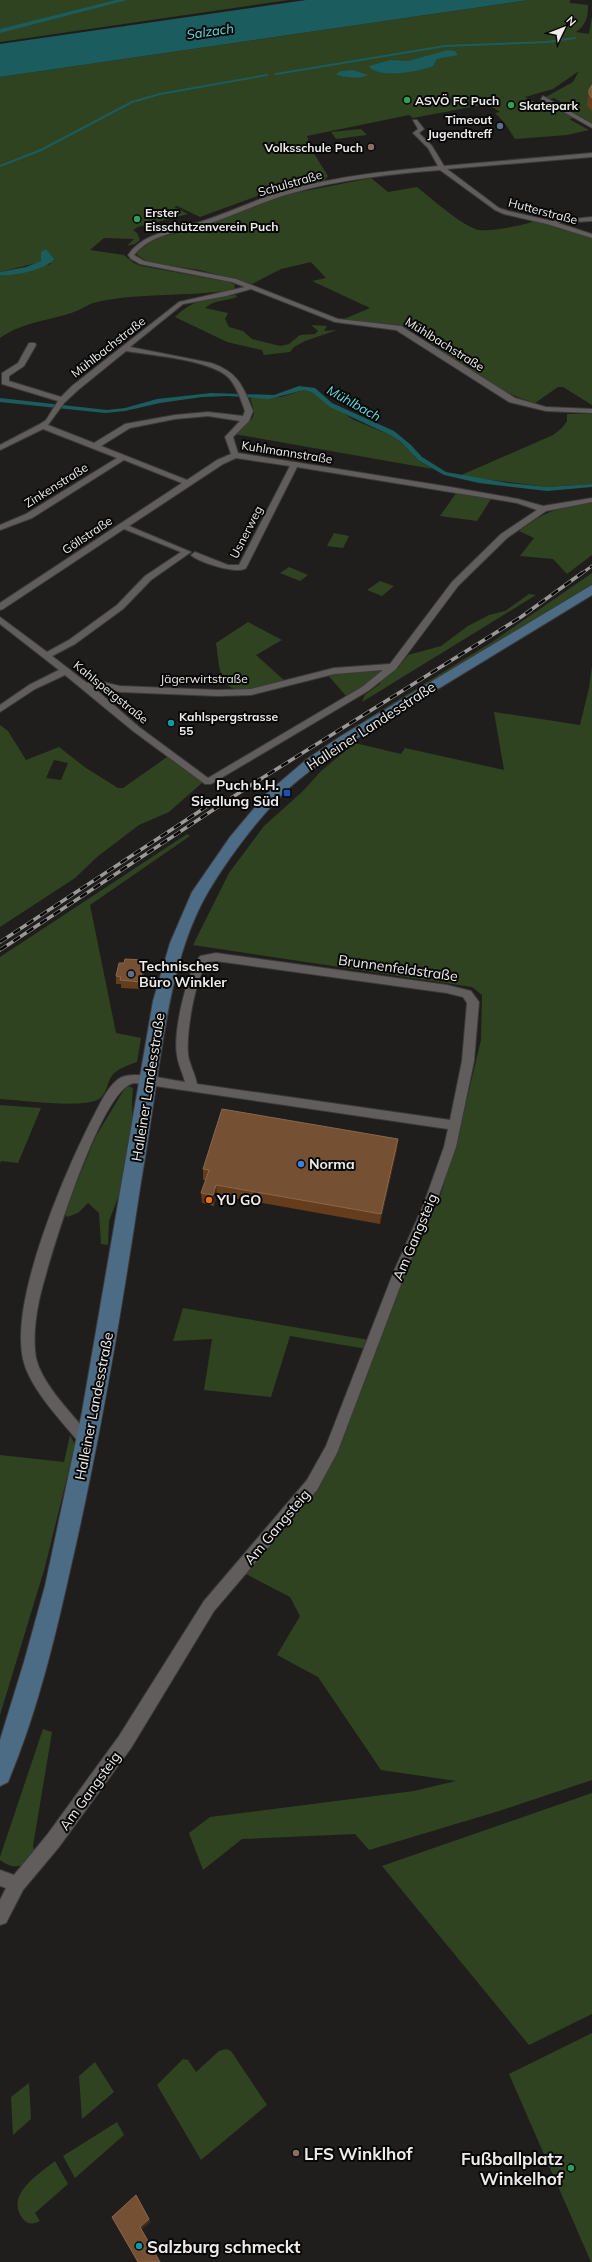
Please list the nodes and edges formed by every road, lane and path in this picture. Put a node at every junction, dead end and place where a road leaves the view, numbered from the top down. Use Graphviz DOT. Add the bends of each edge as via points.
graph roads {
  1 [pos="543,98"];
  2 [pos="415,121"];
  3 [pos="592,126"];
  4 [pos="591,156"];
  5 [pos="443,169"];
  6 [pos="592,219"];
  7 [pos="549,222"];
  8 [pos="592,236"];
  9 [pos="252,286"];
  10 [pos="32,345"];
  11 [pos="126,349"];
  12 [pos="62,401"];
  13 [pos="592,411"];
  14 [pos="246,419"];
  15 [pos="43,426"];
  16 [pos="94,447"];
  17 [pos="0,448"];
  18 [pos="236,455"];
  19 [pos="122,458"];
  20 [pos="294,465"];
  21 [pos="188,483"];
  22 [pos="592,500"];
  23 [pos="543,509"];
  24 [pos="123,526"];
  25 [pos="0,528"];
  26 [pos="196,555"];
  27 [pos="592,589"];
  28 [pos="0,607"];
  29 [pos="0,620"];
  30 [pos="45,656"];
  31 [pos="393,667"];
  32 [pos="65,670"];
  33 [pos="87,687"];
  34 [pos="0,709"];
  35 [pos="148,1082"];
  36 [pos="192,1087"];
  37 [pos="453,1125"];
  38 [pos="87,1442"];
  39 [pos="0,1774"];
  40 [pos="0,1878"];
  41 [pos="17,1884"];
  42 [pos="0,1917"];
  1 -- 3 [label="street"];
  2 -- 5 [label="street, Hutterstraße" via="421,129 416,133 430,147"];
  4 -- 5 [label="street, Schulstraße"];
  5 -- 7 [label="street, Hutterstraße" via="497,209"];
  5 -- 9 [label="street, Schulstraße" via="345,180 285,193 202,223 150,237 131,254 142,263 218,276"];
  6 -- 7 [label="street"];
  7 -- 8 [label="street, Hutterstraße"];
  9 -- 11 [label="street, Mühlbachstraße" via="239,292 181,303"];
  9 -- 13 [label="street, Mühlbachstraße" via="337,321 398,328 512,400 546,409"];
  10 -- 12 [label="street" via="21,364 5,375 5,382"];
  11 -- 12 [label="street, Mühlbachstraße"];
  11 -- 14 [label="street" via="223,368 244,396 249,411"];
  12 -- 15 [label="street"];
  14 -- 16 [label="street" via="208,414 174,416 128,426"];
  14 -- 18 [label="street" via="229,438"];
  15 -- 16 [label="street"];
  15 -- 17 [label="street"];
  16 -- 19 [label="street"];
  18 -- 20 [label="street, Kuhlmannstraße"];
  18 -- 21 [label="street, Kuhlmannstraße" via="220,462"];
  19 -- 21 [label="street"];
  19 -- 25 [label="street, Zinkenstraße" via="30,516"];
  20 -- 23 [label="street, Kuhlmannstraße" via="457,490 518,501"];
  20 -- 26 [label="street, Usnerweg" via="242,568 227,567"];
  21 -- 24 [label="street, Göllstraße"];
  22 -- 23 [label="street"];
  23 -- 31 [label="street" via="504,536 455,584"];
  24 -- 28 [label="street, Göllstraße"];
  24 -- 30 [label="street" via="187,552 148,578 120,607 72,642"];
  27 -- 35 [label="main road, Halleiner Landesstraße" via="351,735 312,762 271,797 216,867 187,919 161,1001"];
  29 -- 30 [label="street, Kahlspergstraße"];
  30 -- 32 [label="street, Kahlspergstraße"];
  31 -- 33 [label="street, Jägerwirtstraße" via="334,671 251,692 120,689 94,684"];
  31 -- 33 [label="street, Kahlspergstraße" via="365,689 208,782 136,729"];
  32 -- 33 [label="street, Kahlspergstraße"];
  32 -- 34 [label="street" via="32,687"];
  35 -- 36 [label="street"];
  35 -- 38 [label="main road, Halleiner Landesstraße" via="100,1381"];
  35 -- 38 [label="street" via="126,1079 105,1107 72,1174 54,1222 36,1283 28,1342 31,1362 60,1409"];
  36 -- 37 [label="street"];
  36 -- 37 [label="street, Brunnenfeldstraße" via="189,1072 183,1061 182,1046 188,1004 198,968 204,959 216,957 447,989 467,994 474,1002 468,1061"];
  37 -- 41 [label="street, Am Gangsteig" via="450,1147 429,1206 400,1271 332,1449 312,1485 209,1606 125,1742 53,1841"];
  38 -- 39 [label="main road, Halleiner Landesstraße" via="54,1597 34,1670"];
  40 -- 41 [label="street"];
  41 -- 42 [label="street, Am Gangsteig"];
}
